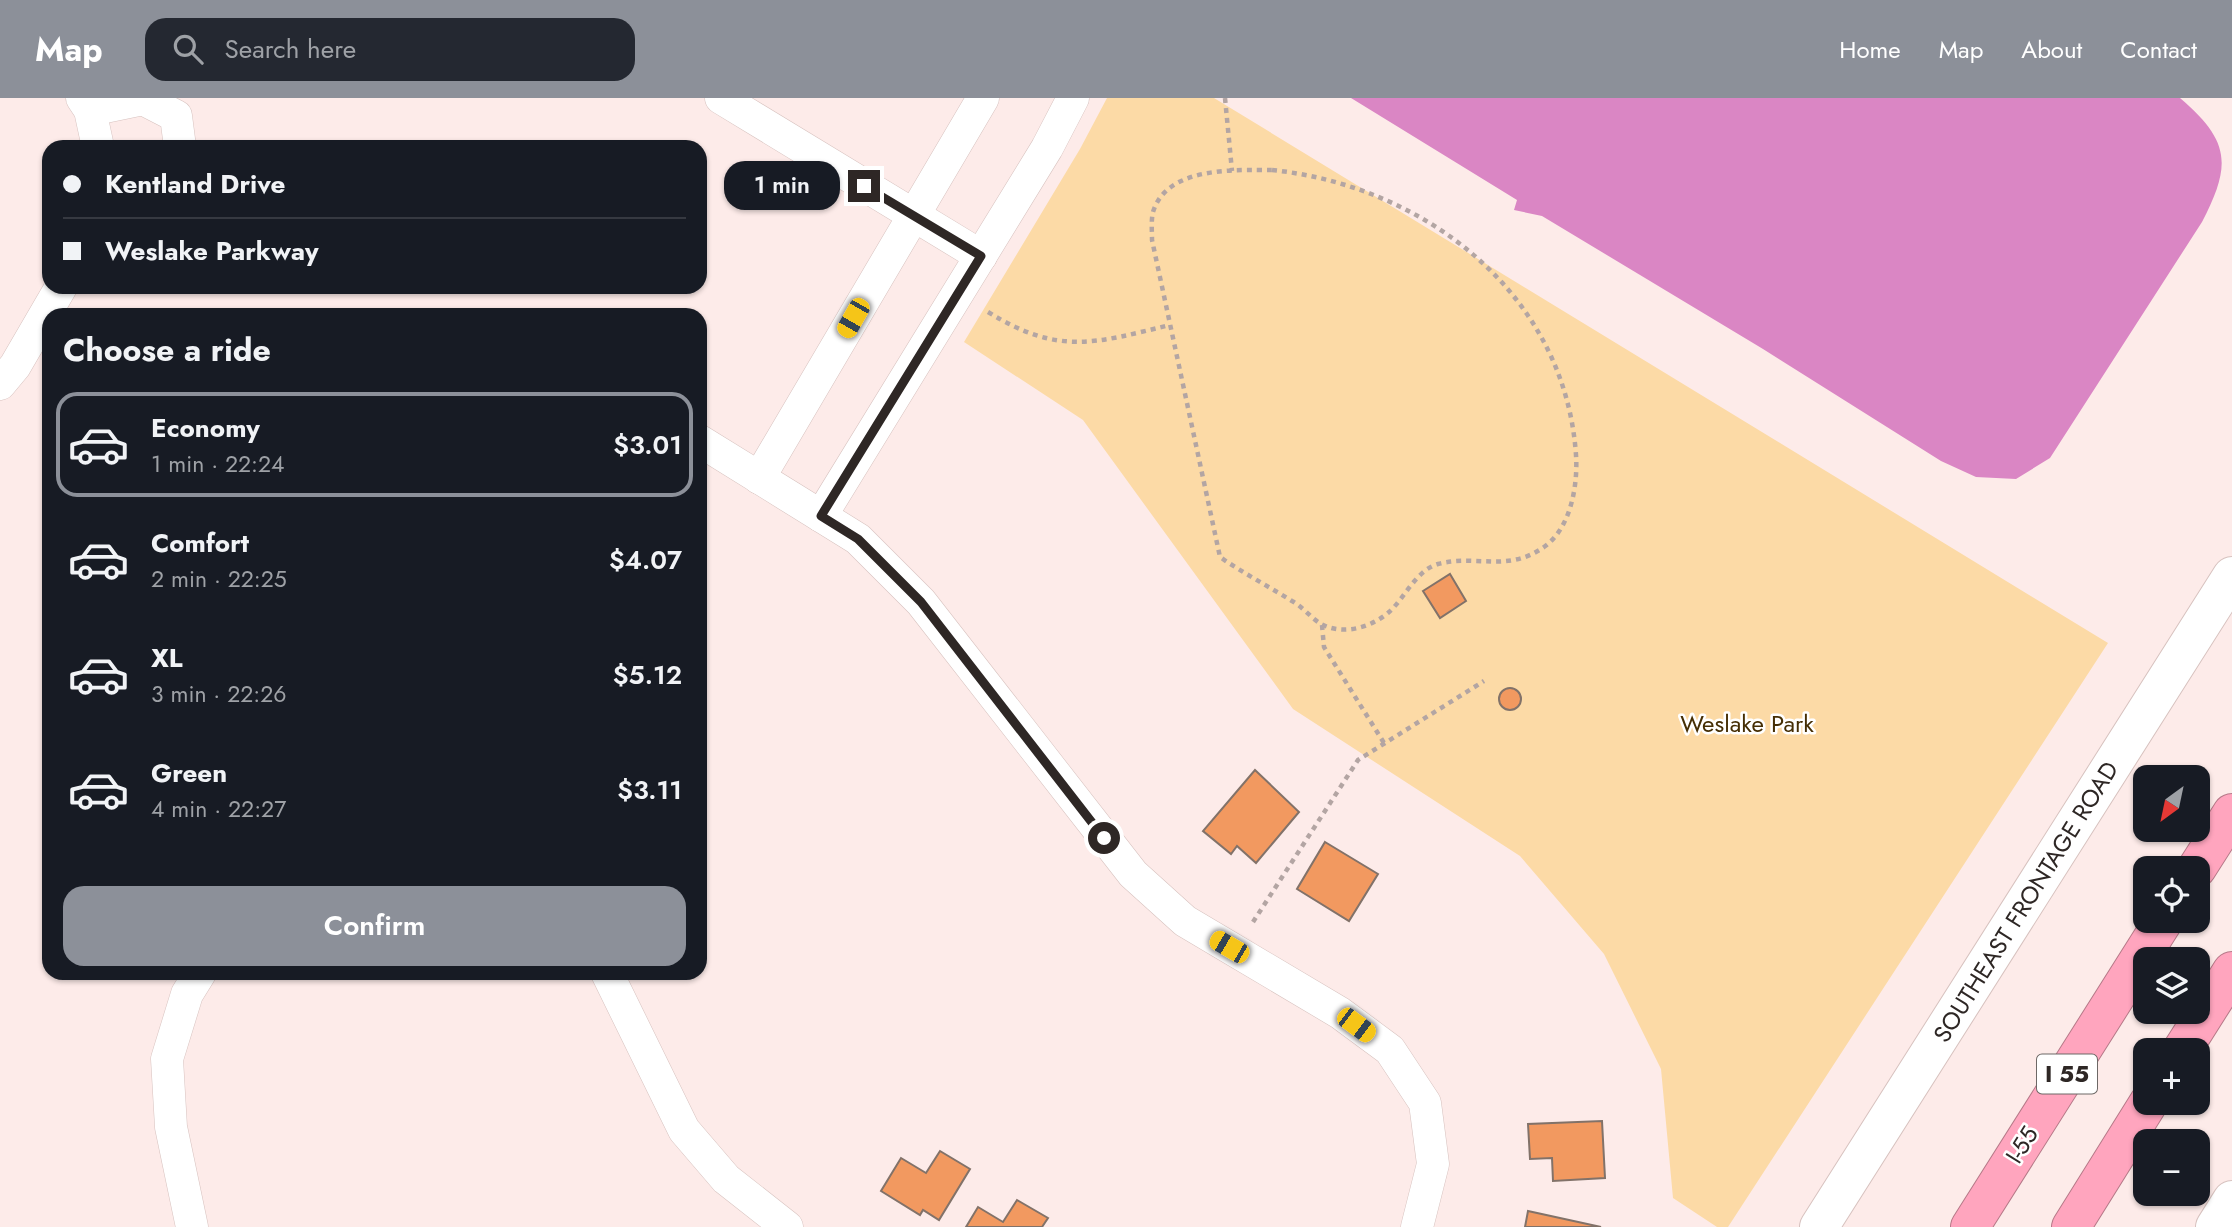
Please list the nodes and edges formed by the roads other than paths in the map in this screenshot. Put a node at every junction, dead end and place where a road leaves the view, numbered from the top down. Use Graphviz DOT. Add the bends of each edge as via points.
graph roads {
  1 [pos="721,98"];
  2 [pos="983,98"];
  3 [pos="1073,98"];
  4 [pos="86,104"];
  5 [pos="96,140"];
  6 [pos="179,140"];
  7 [pos="912,216"];
  8 [pos="981,256"];
  9 [pos="42,320"];
  10 [pos="0,384"];
  11 [pos="707,445"];
  12 [pos="759,478"];
  13 [pos="821,516"];
  14 [pos="2232,576"];
  15 [pos="2232,813"];
  16 [pos="2205,856"];
  17 [pos="2156,933"];
  18 [pos="2232,971"];
  19 [pos="196,980"];
  20 [pos="610,980"];
  21 [pos="2190,1038"];
  22 [pos="2141,1115"];
  23 [pos="2232,1200"];
  24 [pos="192,1227"];
  25 [pos="787,1227"];
  26 [pos="1417,1227"];
  27 [pos="1819,1227"];
  28 [pos="1970,1227"];
  29 [pos="2071,1227"];
  30 [pos="2215,1227"];
  1 -- 7 [label="street"];
  2 -- 7 [label="street"];
  3 -- 8 [label="street"];
  4 -- 5 [label="street"];
  4 -- 6 [label="street" via="143,99 176,116"];
  7 -- 8 [label="street"];
  7 -- 12 [label="street"];
  8 -- 13 [label="street"];
  9 -- 10 [label="street"];
  11 -- 12 [label="street"];
  12 -- 13 [label="street"];
  13 -- 26 [label="street" via="858,539 921,602 1133,874 1185,921 1340,1013 1390,1050 1425,1103 1433,1164"];
  14 -- 27 [label="street, SOUTHEAST FRONTAGE ROAD"];
  15 -- 16 [label="highway"];
  17 -- 28 [label="highway, I-55 / I 55"];
  18 -- 21 [label="highway"];
  19 -- 24 [label="street" via="167,1059 171,1127"];
  20 -- 25 [label="street" via="684,1130 726,1179"];
  22 -- 29 [label="highway"];
  23 -- 30 [label="street"];
}
